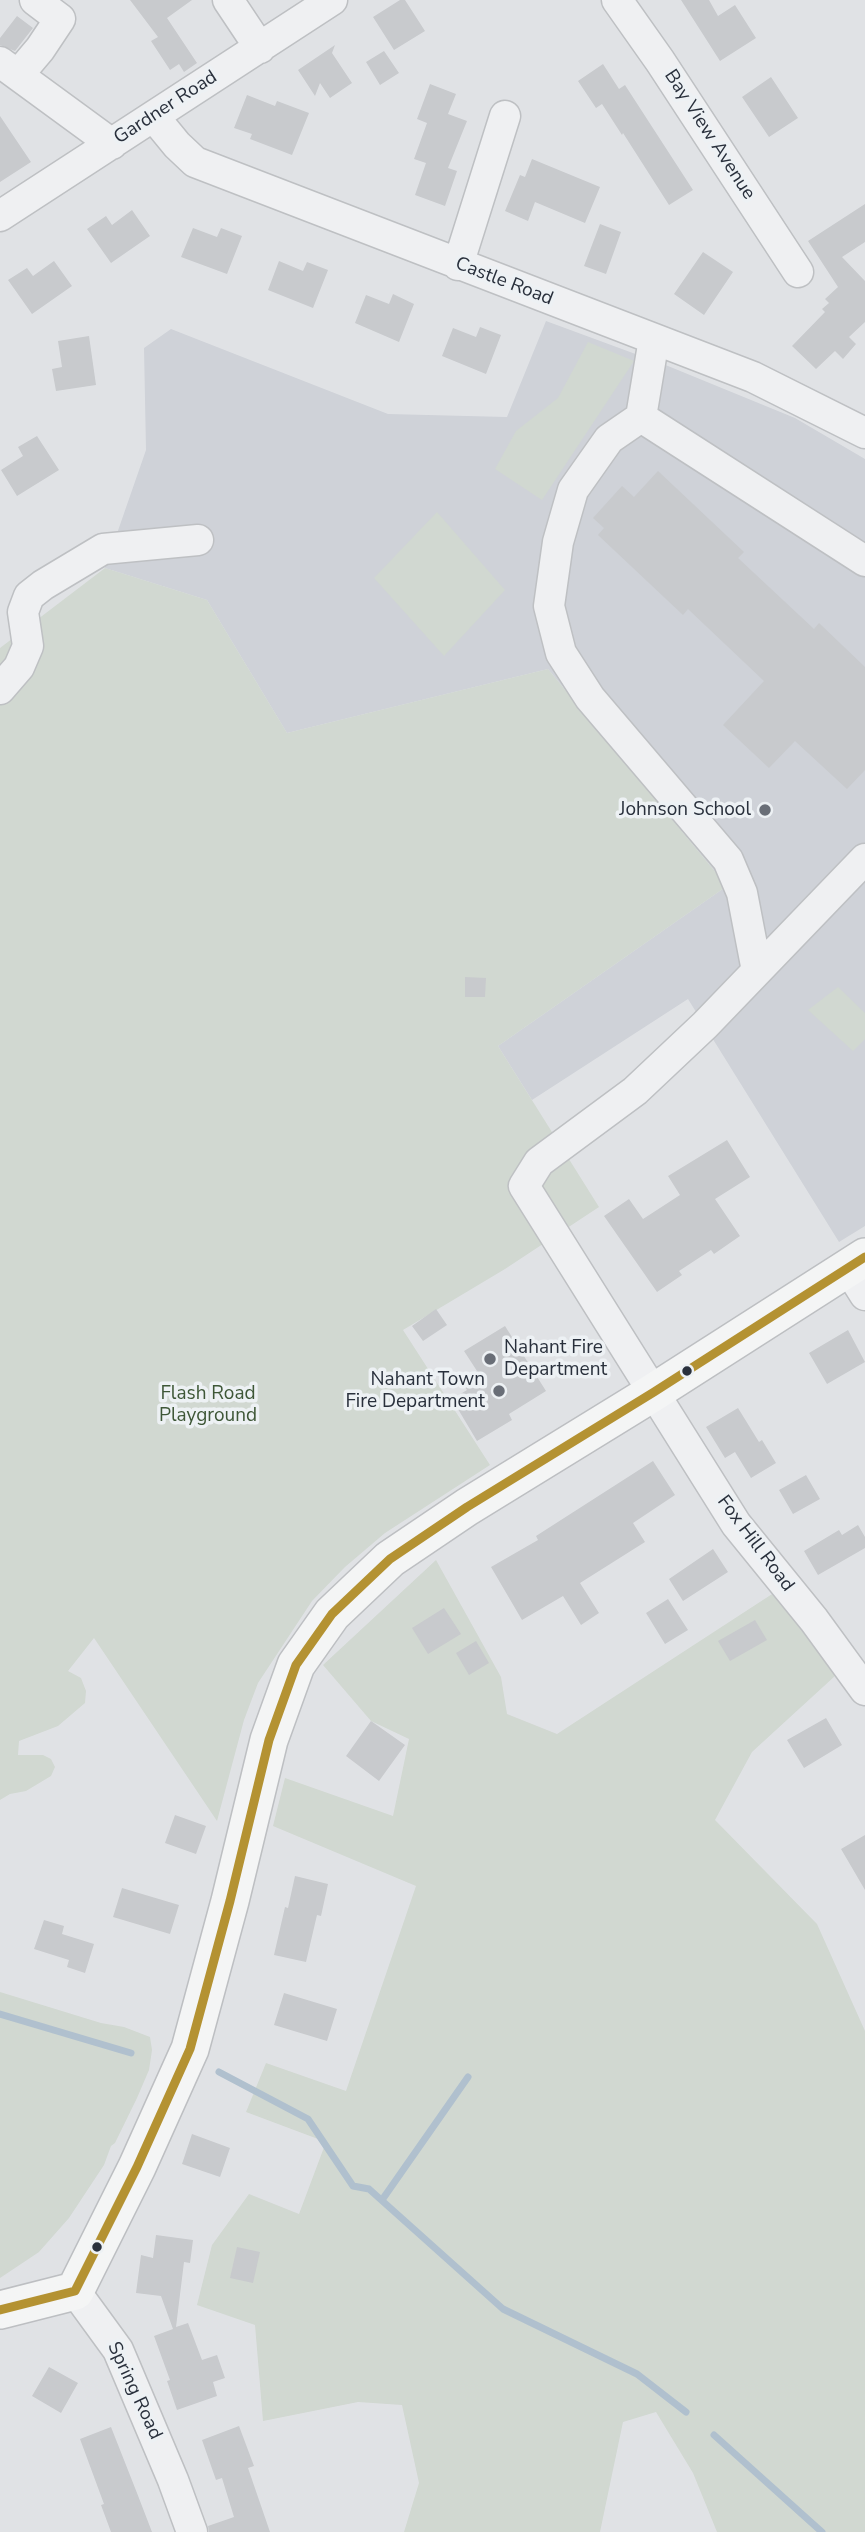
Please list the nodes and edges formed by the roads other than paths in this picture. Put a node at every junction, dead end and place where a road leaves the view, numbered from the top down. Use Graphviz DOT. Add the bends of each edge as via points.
graph roads {
  1 [pos="35,0"];
  2 [pos="228,0"];
  3 [pos="332,0"];
  4 [pos="617,0"];
  5 [pos="260,48"];
  6 [pos="9,69"];
  7 [pos="505,116"];
  8 [pos="154,117"];
  9 [pos="112,144"];
  10 [pos="0,216"];
  11 [pos="458,265"];
  12 [pos="798,272"];
  13 [pos="654,339"];
  14 [pos="641,417"];
  15 [pos="865,433"];
  16 [pos="198,540"];
  17 [pos="865,561"];
  18 [pos="0,689"];
  19 [pos="865,859"];
  20 [pos="757,971"];
  21 [pos="859,1274"];
  22 [pos="653,1392"];
  23 [pos="865,1690"];
  24 [pos="75,2291"];
  25 [pos="0,2310"];
  26 [pos="192,2532"];
  1 -- 6 [label="street" via="60,19 40,49"];
  2 -- 5 [label="street"];
  3 -- 5 [label="street, Gardner Road"];
  4 -- 12 [label="street, Bay View Avenue"];
  5 -- 8 [label="street, Gardner Road"];
  6 -- 9 [label="street"];
  7 -- 11 [label="street"];
  8 -- 9 [label="street, Gardner Road"];
  8 -- 11 [label="street, Castle Road" via="195,162"];
  9 -- 10 [label="street, Gardner Road"];
  11 -- 13 [label="street, Castle Road"];
  13 -- 14 [label="street"];
  13 -- 15 [label="street, Castle Road" via="753,377"];
  14 -- 17 [label="street"];
  14 -- 20 [label="street" via="609,439 573,490 558,542 549,606 561,653 590,698 727,860 742,893"];
  16 -- 18 [label="street" via="103,549 43,585 29,596 23,612 28,646 19,667"];
  19 -- 20 [label="street"];
  20 -- 22 [label="street, Fox Hill Road" via="635,1091 539,1162 524,1186"];
  21 -- 22 [label="main road"];
  22 -- 23 [label="street, Fox Hill Road" via="736,1524"];
  22 -- 24 [label="main road" via="390,1559 332,1614 296,1665 269,1740 190,2049"];
  24 -- 25 [label="main road"];
  24 -- 26 [label="street, Spring Road" via="118,2350"];
}
